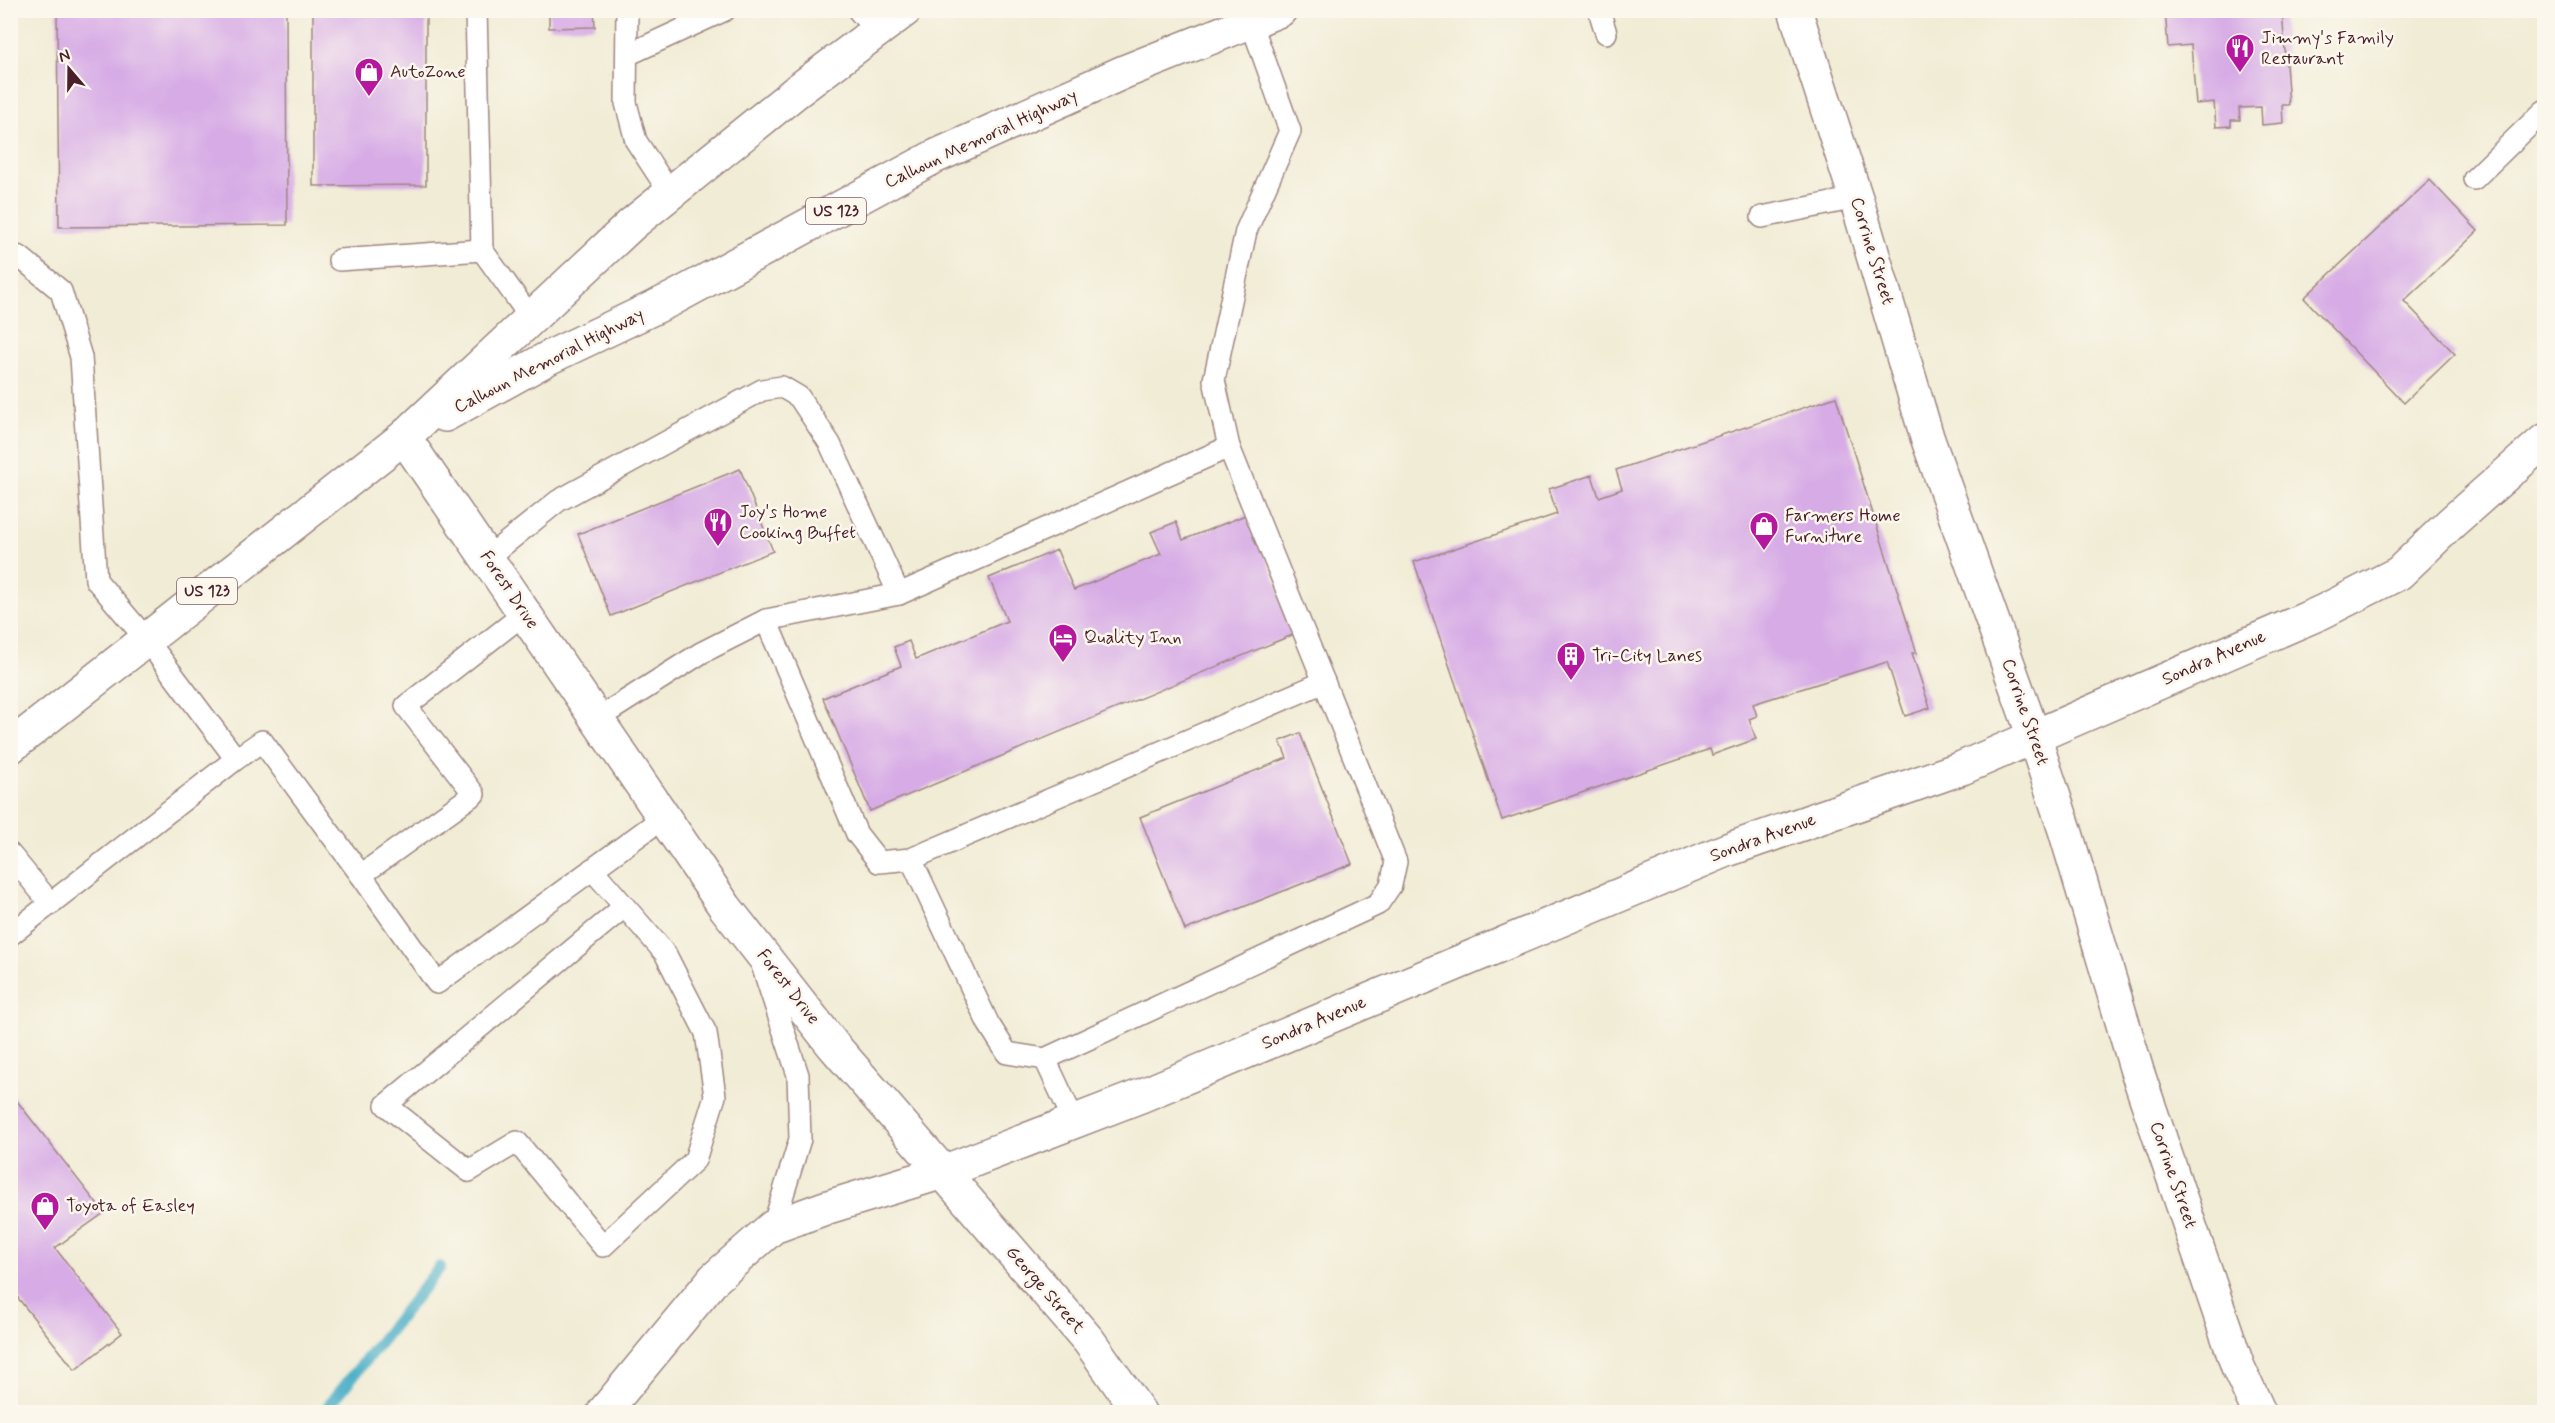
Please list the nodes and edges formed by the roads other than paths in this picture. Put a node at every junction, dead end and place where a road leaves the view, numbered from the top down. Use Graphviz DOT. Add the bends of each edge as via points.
graph roads {
  1 [pos="476,10"];
  2 [pos="627,10"];
  3 [pos="725,10"];
  4 [pos="905,10"];
  5 [pos="1599,10"];
  6 [pos="1795,10"];
  7 [pos="1265,16"];
  8 [pos="867,21"];
  9 [pos="1606,33"];
  10 [pos="627,55"];
  11 [pos="2544,111"];
  12 [pos="2474,179"];
  13 [pos="670,193"];
  14 [pos="1856,198"];
  15 [pos="1762,217"];
  16 [pos="482,250"];
  17 [pos="10,254"];
  18 [pos="339,260"];
  19 [pos="531,318"];
  20 [pos="404,437"];
  21 [pos="2544,441"];
  22 [pos="1230,447"];
  23 [pos="487,558"];
  24 [pos="899,594"];
  25 [pos="525,613"];
  26 [pos="766,620"];
  27 [pos="146,639"];
  28 [pos="1324,682"];
  29 [pos="597,719"];
  30 [pos="2034,737"];
  31 [pos="10,747"];
  32 [pos="236,759"];
  33 [pos="664,817"];
  34 [pos="10,854"];
  35 [pos="911,859"];
  36 [pos="592,869"];
  37 [pos="362,875"];
  38 [pos="51,904"];
  39 [pos="624,907"];
  40 [pos="10,935"];
  41 [pos="755,945"];
  42 [pos="1045,1059"];
  43 [pos="1074,1121"];
  44 [pos="943,1172"];
  45 [pos="773,1227"];
  46 [pos="604,1413"];
  47 [pos="1139,1413"];
  48 [pos="2259,1413"];
  1 -- 16 [label="lane"];
  2 -- 10 [label="lane"];
  3 -- 10 [label="lane"];
  4 -- 8 [label="main road, Calhoun Memorial Highway / US 123"];
  5 -- 9 [label="lane"];
  6 -- 14 [label="main road, Corrine Street"];
  7 -- 20 [label="main road, Calhoun Memorial Highway / US 123" via="1124,72 934,158"];
  7 -- 22 [label="lane" via="1290,131 1246,231 1214,380"];
  8 -- 13 [label="main road, Calhoun Memorial Highway / US 123" via="797,91"];
  10 -- 13 [label="lane" via="626,103 636,141"];
  11 -- 12 [label="lane"];
  13 -- 19 [label="main road, Calhoun Memorial Highway / US 123"];
  14 -- 15 [label="lane"];
  14 -- 30 [label="main road, Corrine Street" via="1927,436"];
  16 -- 18 [label="lane"];
  16 -- 19 [label="lane"];
  17 -- 27 [label="lane" via="20,257 61,291 81,357 96,580"];
  19 -- 20 [label="main road, Calhoun Memorial Highway / US 123"];
  20 -- 23 [label="main road, Forest Drive"];
  20 -- 27 [label="main road, Calhoun Memorial Highway / US 123"];
  21 -- 30 [label="main road, Sondra Avenue" via="2399,573 2322,612"];
  22 -- 24 [label="lane"];
  22 -- 28 [label="lane"];
  23 -- 24 [label="lane" via="558,501 762,390 782,387 799,397 830,444"];
  23 -- 25 [label="main road, Forest Drive"];
  24 -- 26 [label="lane"];
  25 -- 29 [label="main road, Forest Drive"];
  25 -- 37 [label="lane" via="406,706 474,794"];
  26 -- 29 [label="lane" via="701,653"];
  26 -- 35 [label="lane" via="856,834 879,862"];
  27 -- 31 [label="main road, Calhoun Memorial Highway / US 123"];
  27 -- 32 [label="lane"];
  28 -- 35 [label="lane"];
  28 -- 42 [label="lane" via="1396,862 1391,885 1378,904"];
  29 -- 33 [label="main road, Forest Drive"];
  30 -- 43 [label="main road, Sondra Avenue" via="1962,768 1727,850"];
  30 -- 48 [label="main road, Corrine Street" via="2141,1082 2238,1367"];
  32 -- 37 [label="lane" via="262,741"];
  32 -- 38 [label="lane"];
  33 -- 36 [label="lane"];
  33 -- 41 [label="main road, Forest Drive"];
  34 -- 38 [label="lane"];
  35 -- 42 [label="lane" via="988,1023 1007,1053"];
  36 -- 37 [label="lane" via="437,982"];
  36 -- 39 [label="lane"];
  38 -- 40 [label="lane"];
  39 -- 39 [label="lane" via="665,953 706,1033 715,1096 695,1161 603,1246 517,1142 469,1171 386,1105"];
  41 -- 44 [label="main road, Forest Drive" via="833,1045"];
  41 -- 45 [label="lane" via="798,1075 800,1139"];
  42 -- 43 [label="lane"];
  43 -- 44 [label="main road, Sondra Avenue"];
  44 -- 45 [label="main road"];
  44 -- 47 [label="main road, George Street" via="1089,1341"];
  45 -- 46 [label="main road" via="714,1279"];
}
